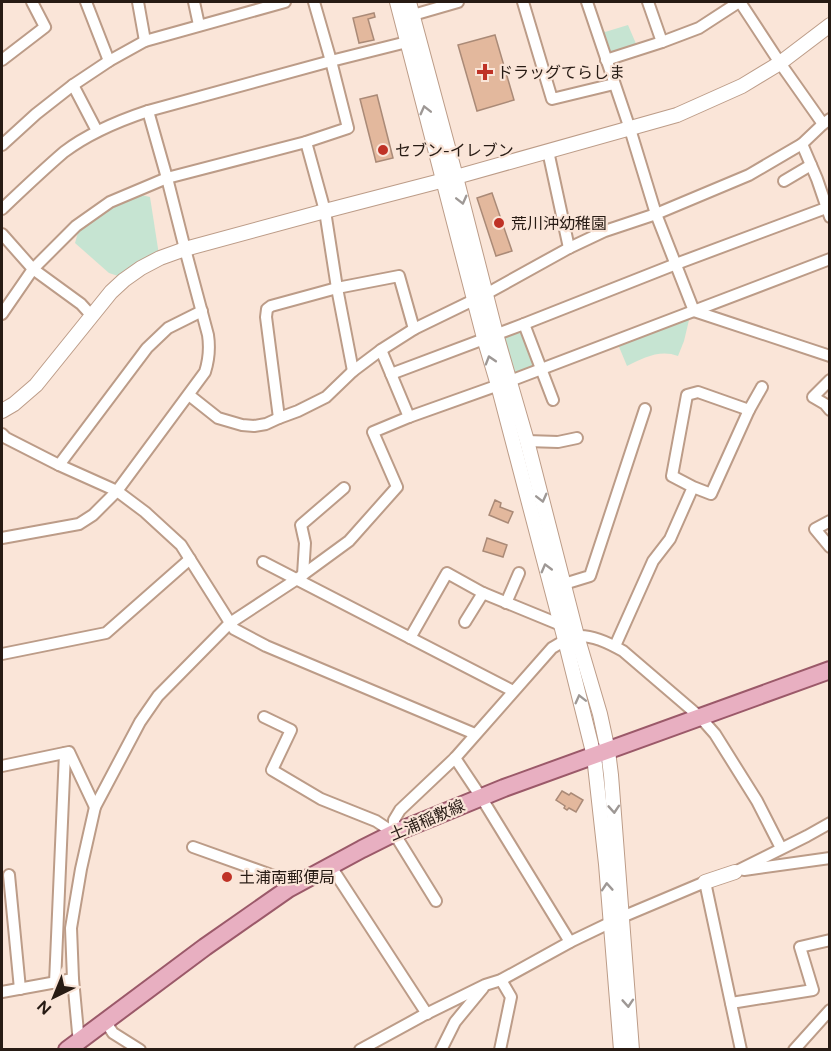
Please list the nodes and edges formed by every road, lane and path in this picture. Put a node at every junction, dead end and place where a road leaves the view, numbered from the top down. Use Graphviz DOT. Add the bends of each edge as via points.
graph roads {
  1 [pos="32,2"];
  2 [pos="86,2"];
  3 [pos="138,2"];
  4 [pos="194,2"];
  5 [pos="285,2"];
  6 [pos="314,2"];
  7 [pos="397,2"];
  8 [pos="458,2"];
  9 [pos="523,2"];
  10 [pos="587,2"];
  11 [pos="648,2"];
  12 [pos="740,2"];
  13 [pos="411,8"];
  14 [pos="199,25"];
  15 [pos="830,25"];
  16 [pos="145,41"];
  17 [pos="407,42"];
  18 [pos="662,42"];
  19 [pos="2,60"];
  20 [pos="606,60"];
  21 [pos="109,61"];
  22 [pos="331,61"];
  23 [pos="780,63"];
  24 [pos="614,84"];
  25 [pos="73,85"];
  26 [pos="148,111"];
  27 [pos="826,122"];
  28 [pos="630,129"];
  29 [pos="98,131"];
  30 [pos="306,142"];
  31 [pos="802,144"];
  32 [pos="2,145"];
  33 [pos="548,151"];
  34 [pos="811,165"];
  35 [pos="456,177"];
  36 [pos="167,178"];
  37 [pos="442,180"];
  38 [pos="784,181"];
  39 [pos="825,192"];
  40 [pos="2,209"];
  41 [pos="325,210"];
  42 [pos="828,213"];
  43 [pos="656,214"];
  44 [pos="2,234"];
  45 [pos="569,248"];
  46 [pos="185,249"];
  47 [pos="830,260"];
  48 [pos="675,264"];
  49 [pos="33,269"];
  50 [pos="337,288"];
  51 [pos="480,297"];
  52 [pos="202,310"];
  53 [pos="694,311"];
  54 [pos="2,314"];
  55 [pos="91,315"];
  56 [pos="524,324"];
  57 [pos="414,329"];
  58 [pos="490,336"];
  59 [pos="381,350"];
  60 [pos="830,356"];
  61 [pos="541,369"];
  62 [pos="353,371"];
  63 [pos="391,374"];
  64 [pos="830,380"];
  65 [pos="504,383"];
  66 [pos="762,387"];
  67 [pos="189,394"];
  68 [pos="553,400"];
  69 [pos="645,409"];
  70 [pos="749,410"];
  71 [pos="830,410"];
  72 [pos="2,411"];
  73 [pos="409,417"];
  74 [pos="279,418"];
  75 [pos="2,434"];
  76 [pos="577,438"];
  77 [pos="527,441"];
  78 [pos="59,465"];
  79 [pos="693,487"];
  80 [pos="344,488"];
  81 [pos="117,491"];
  82 [pos="830,520"];
  83 [pos="2,538"];
  84 [pos="830,547"];
  85 [pos="190,559"];
  86 [pos="263,562"];
  87 [pos="519,573"];
  88 [pos="300,577"];
  89 [pos="564,584"];
  90 [pos="483,593"];
  91 [pos="506,603"];
  92 [pos="465,622"];
  93 [pos="230,623"];
  94 [pos="561,625"];
  95 [pos="410,638"];
  96 [pos="571,638"];
  97 [pos="615,646"];
  98 [pos="2,654"];
  99 [pos="830,670"];
  100 [pos="513,691"];
  101 [pos="264,717"];
  102 [pos="700,717"];
  103 [pos="475,734"];
  104 [pos="65,753"];
  105 [pos="601,753"];
  106 [pos="454,758"];
  107 [pos="2,766"];
  108 [pos="481,797"];
  109 [pos="95,807"];
  110 [pos="830,823"];
  111 [pos="394,833"];
  112 [pos="193,847"];
  113 [pos="781,848"];
  114 [pos="830,858"];
  115 [pos="330,865"];
  116 [pos="735,872"];
  117 [pos="9,875"];
  118 [pos="705,882"];
  119 [pos="288,889"];
  120 [pos="436,901"];
  121 [pos="616,920"];
  122 [pos="830,940"];
  123 [pos="570,942"];
  124 [pos="73,979"];
  125 [pos="501,980"];
  126 [pos="55,983"];
  127 [pos="485,985"];
  128 [pos="20,989"];
  129 [pos="2,992"];
  130 [pos="731,1003"];
  131 [pos="830,1010"];
  132 [pos="427,1014"];
  133 [pos="105,1021"];
  134 [pos="75,1046"];
  135 [pos="140,1050"];
  136 [pos="360,1050"];
  137 [pos="441,1050"];
  138 [pos="500,1050"];
  139 [pos="621,1050"];
  140 [pos="632,1050"];
  141 [pos="741,1050"];
  142 [pos="794,1050"];
  1 -- 19 [label="street" via="45,27"];
  2 -- 21 [label="street"];
  3 -- 16 [label="street"];
  4 -- 14 [label="street"];
  5 -- 14 [label="street"];
  6 -- 22 [label="street"];
  7 -- 17 [label="street"];
  8 -- 13 [label="street"];
  9 -- 24 [label="street" via="552,99"];
  10 -- 20 [label="street"];
  11 -- 18 [label="street"];
  12 -- 18 [label="street" via="699,28"];
  12 -- 23 [label="street"];
  13 -- 35 [label="street"];
  14 -- 16 [label="street"];
  15 -- 23 [label="street"];
  16 -- 21 [label="street"];
  17 -- 22 [label="street"];
  37 -- 17 [label="street, one-way"];
  18 -- 20 [label="street"];
  20 -- 24 [label="street"];
  21 -- 25 [label="street"];
  22 -- 26 [label="street"];
  22 -- 30 [label="street" via="348,128"];
  23 -- 27 [label="street"];
  23 -- 28 [label="street" via="710,101"];
  24 -- 28 [label="street"];
  25 -- 29 [label="street"];
  25 -- 32 [label="street"];
  26 -- 29 [label="street"];
  26 -- 36 [label="street"];
  27 -- 31 [label="street"];
  28 -- 33 [label="street"];
  28 -- 43 [label="street"];
  29 -- 40 [label="street" via="66,151"];
  30 -- 36 [label="street"];
  30 -- 41 [label="street"];
  31 -- 34 [label="street"];
  31 -- 43 [label="street" via="749,175"];
  33 -- 35 [label="street"];
  33 -- 45 [label="street"];
  34 -- 38 [label="street"];
  34 -- 39 [label="street"];
  35 -- 37 [label="street"];
  35 -- 51 [label="street, one-way"];
  36 -- 46 [label="street"];
  36 -- 49 [label="street" via="110,202 76,226"];
  37 -- 41 [label="street"];
  37 -- 51 [label="street"];
  39 -- 42 [label="street"];
  41 -- 46 [label="street"];
  41 -- 50 [label="street"];
  42 -- 48 [label="street"];
  43 -- 45 [label="street"];
  43 -- 48 [label="street"];
  44 -- 49 [label="street"];
  45 -- 51 [label="street"];
  46 -- 52 [label="street"];
  46 -- 55 [label="street" via="141,268 111,292"];
  47 -- 53 [label="street"];
  48 -- 53 [label="street"];
  48 -- 56 [label="street"];
  49 -- 54 [label="street"];
  49 -- 55 [label="street"];
  50 -- 57 [label="street" via="399,276"];
  50 -- 62 [label="street"];
  50 -- 74 [label="street" via="267,309"];
  51 -- 57 [label="street"];
  51 -- 58 [label="street"];
  52 -- 67 [label="street" via="210,346 208,360 205,372"];
  52 -- 78 [label="street" via="168,328 147,348"];
  53 -- 60 [label="street"];
  53 -- 61 [label="street"];
  55 -- 72 [label="street" via="36,386"];
  56 -- 58 [label="street"];
  56 -- 61 [label="street"];
  57 -- 59 [label="street"];
  58 -- 63 [label="street"];
  58 -- 65 [label="street"];
  59 -- 62 [label="street"];
  59 -- 63 [label="street"];
  61 -- 65 [label="street"];
  61 -- 68 [label="street"];
  62 -- 74 [label="street" via="326,397"];
  63 -- 73 [label="street"];
  64 -- 71 [label="street" via="813,397"];
  65 -- 73 [label="street"];
  65 -- 77 [label="street"];
  94 -- 65 [label="street, one-way"];
  66 -- 70 [label="street"];
  67 -- 74 [label="street" via="218,418 242,425 266,424"];
  67 -- 81 [label="street"];
  69 -- 89 [label="street" via="590,576"];
  70 -- 79 [label="street" via="711,494"];
  70 -- 79 [label="street" via="698,392 687,395 672,476"];
  73 -- 88 [label="street" via="373,432 397,488 349,541"];
  75 -- 78 [label="street"];
  76 -- 77 [label="street"];
  77 -- 89 [label="street, one-way"];
  78 -- 81 [label="street"];
  79 -- 97 [label="street" via="670,540 653,561"];
  80 -- 88 [label="street" via="301,525 305,543"];
  81 -- 83 [label="street" via="79,524"];
  81 -- 85 [label="street" via="181,545"];
  82 -- 84 [label="street" via="815,529"];
  85 -- 93 [label="street"];
  85 -- 98 [label="street" via="106,633"];
  86 -- 88 [label="street"];
  87 -- 91 [label="street"];
  88 -- 93 [label="street"];
  88 -- 95 [label="street"];
  89 -- 96 [label="street"];
  90 -- 91 [label="street"];
  90 -- 92 [label="street"];
  90 -- 95 [label="street" via="447,573"];
  91 -- 94 [label="street"];
  93 -- 103 [label="street" via="266,646"];
  93 -- 109 [label="street" via="158,696"];
  94 -- 96 [label="street"];
  95 -- 100 [label="street"];
  96 -- 97 [label="street" via="589,637"];
  96 -- 100 [label="street" via="552,648"];
  96 -- 105 [label="street"];
  97 -- 102 [label="street"];
  99 -- 102 [label="main road, 土浦稲敷線"];
  100 -- 103 [label="street"];
  101 -- 111 [label="street" via="291,730 272,770 321,799 376,821"];
  102 -- 105 [label="main road, 土浦稲敷線"];
  102 -- 113 [label="street" via="733,761"];
  103 -- 106 [label="street"];
  104 -- 107 [label="street"];
  104 -- 109 [label="street" via="69,752"];
  104 -- 126 [label="street"];
  105 -- 108 [label="main road, 土浦稲敷線"];
  105 -- 121 [label="street" via="606,864"];
  106 -- 108 [label="street"];
  106 -- 111 [label="street" via="400,810 394,820"];
  108 -- 111 [label="main road, 土浦稲敷線"];
  108 -- 123 [label="street"];
  109 -- 124 [label="street" via="71,928"];
  110 -- 113 [label="street"];
  111 -- 115 [label="main road, 土浦稲敷線"];
  111 -- 120 [label="street"];
  112 -- 119 [label="street" via="277,877"];
  113 -- 116 [label="street"];
  114 -- 116 [label="street"];
  115 -- 119 [label="main road, 土浦稲敷線"];
  115 -- 132 [label="street"];
  116 -- 118 [label="street"];
  117 -- 128 [label="street"];
  118 -- 121 [label="street"];
  118 -- 130 [label="street"];
  119 -- 133 [label="main road, 土浦稲敷線"];
  121 -- 123 [label="street"];
  121 -- 139 [label="street"];
  121 -- 140 [label="street, one-way"];
  122 -- 130 [label="street" via="800,947 813,990"];
  123 -- 125 [label="street"];
  124 -- 126 [label="street"];
  124 -- 134 [label="street"];
  125 -- 127 [label="street"];
  125 -- 138 [label="street" via="511,997"];
  126 -- 128 [label="street"];
  127 -- 132 [label="street"];
  127 -- 137 [label="street" via="455,1022"];
  128 -- 129 [label="street"];
  130 -- 141 [label="street"];
  131 -- 142 [label="street"];
  132 -- 136 [label="street"];
  133 -- 134 [label="main road, 土浦稲敷線"];
  133 -- 135 [label="street" via="113,1033"];
}
